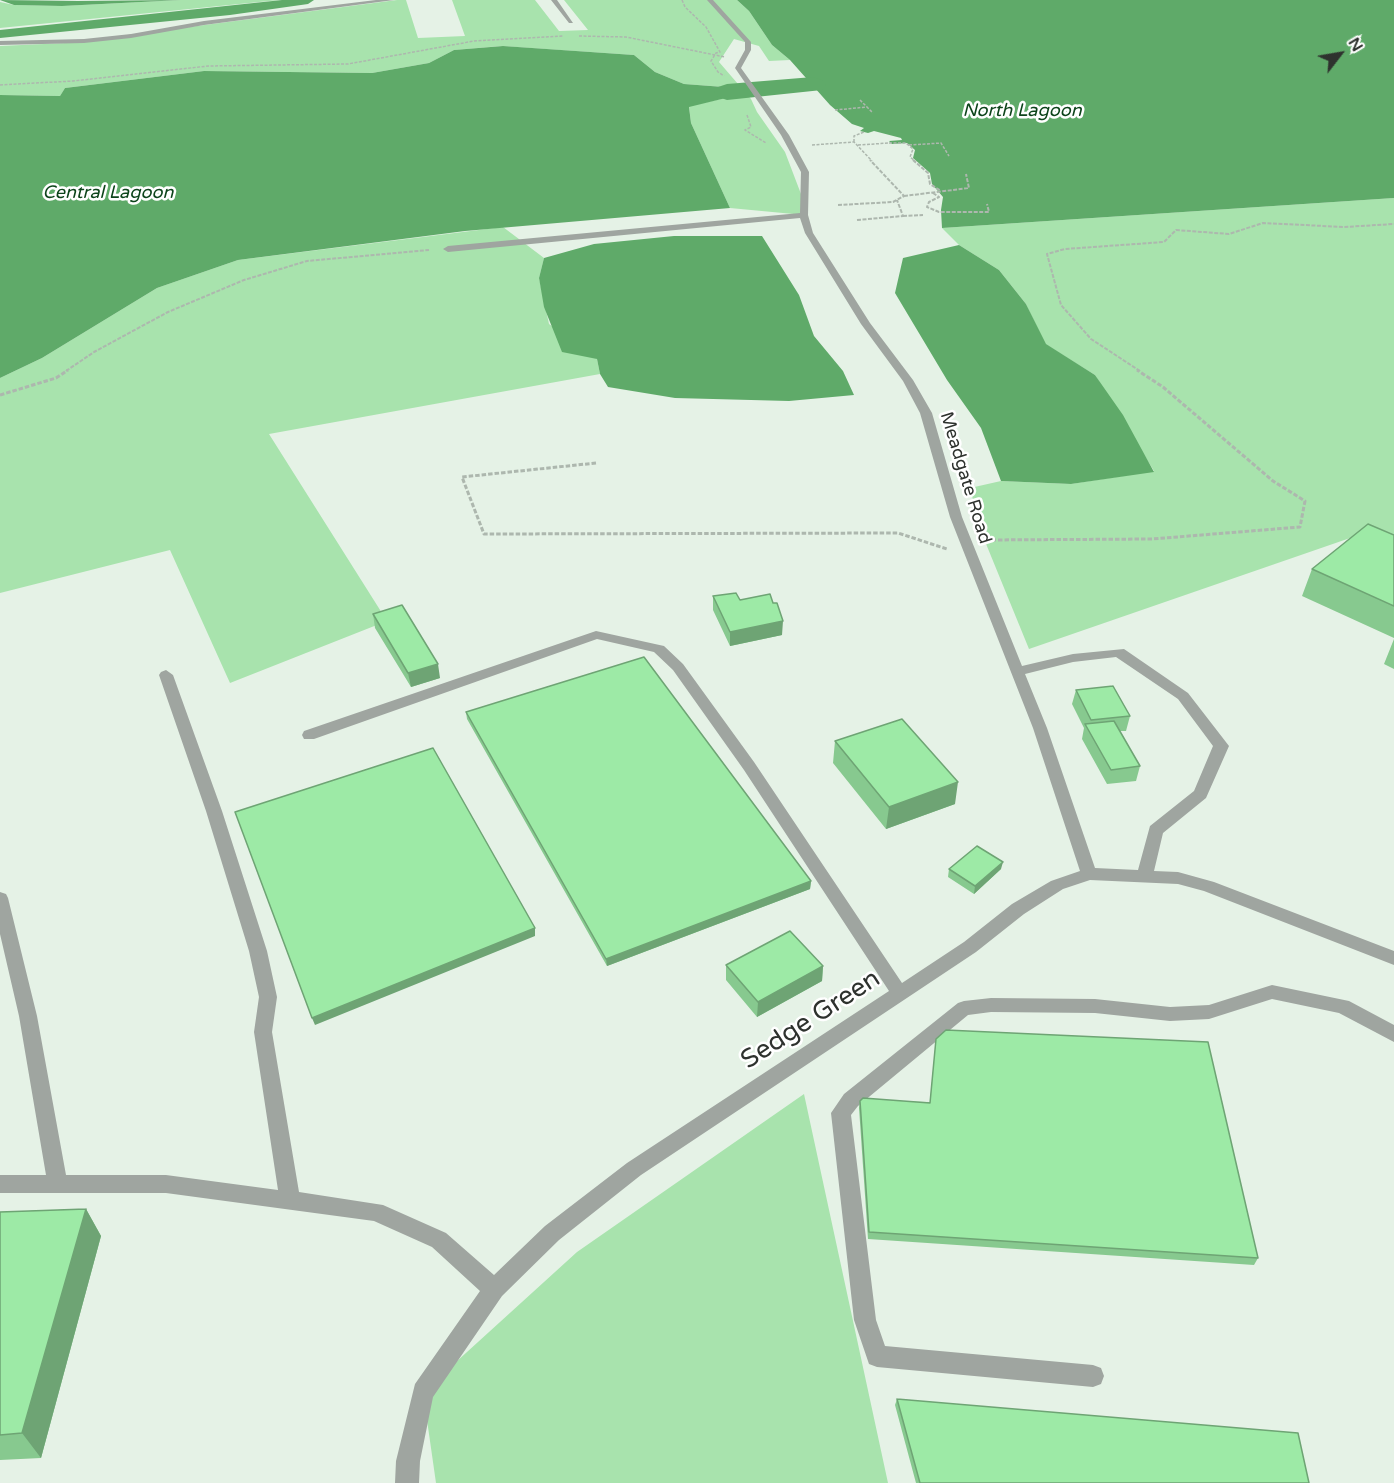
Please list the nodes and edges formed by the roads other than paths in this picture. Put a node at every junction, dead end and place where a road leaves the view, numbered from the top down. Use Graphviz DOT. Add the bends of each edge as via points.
graph roads {
  1 [pos="392,0"];
  2 [pos="554,0"];
  3 [pos="710,0"];
  4 [pos="571,22"];
  5 [pos="0,43"];
  6 [pos="804,215"];
  7 [pos="448,249"];
  8 [pos="1018,670"];
  9 [pos="166,675"];
  10 [pos="309,735"];
  11 [pos="1089,874"];
  12 [pos="1145,875"];
  13 [pos="0,898"];
  14 [pos="1394,958"];
  15 [pos="900,994"];
  16 [pos="1394,1034"];
  17 [pos="0,1184"];
  18 [pos="58,1184"];
  19 [pos="290,1200"];
  20 [pos="494,1289"];
  21 [pos="1093,1376"];
  22 [pos="407,1483"];
  1 -- 5 [label="street" via="131,36"];
  2 -- 4 [label="street"];
  3 -- 6 [label="street, Meadgate Road" via="748,42 738,68 805,172"];
  6 -- 7 [label="street"];
  6 -- 8 [label="street, Meadgate Road" via="809,233 826,262 908,380 926,414 963,538"];
  8 -- 11 [label="street, Meadgate Road"];
  8 -- 12 [label="street" via="1119,652 1183,696 1221,746 1200,794 1156,830"];
  9 -- 19 [label="street" via="258,951 268,997 263,1032"];
  10 -- 15 [label="street" via="596,635 658,649 678,667 748,766"];
  11 -- 12 [label="street, Sedge Green"];
  11 -- 15 [label="street, Sedge Green" via="1057,885 1028,903"];
  12 -- 14 [label="street, Sedge Green" via="1208,886"];
  13 -- 18 [label="street" via="28,1016"];
  15 -- 20 [label="street, Sedge Green" via="634,1169 552,1233"];
  16 -- 21 [label="street" via="1342,1006 1272,992 1209,1012 1170,1014 1095,1006 964,1008 851,1100 841,1113 865,1320 877,1356"];
  17 -- 18 [label="street"];
  18 -- 19 [label="street" via="166,1184"];
  19 -- 20 [label="street" via="376,1212 439,1240"];
  20 -- 22 [label="street, Sedge Green" via="423,1392"];
}
